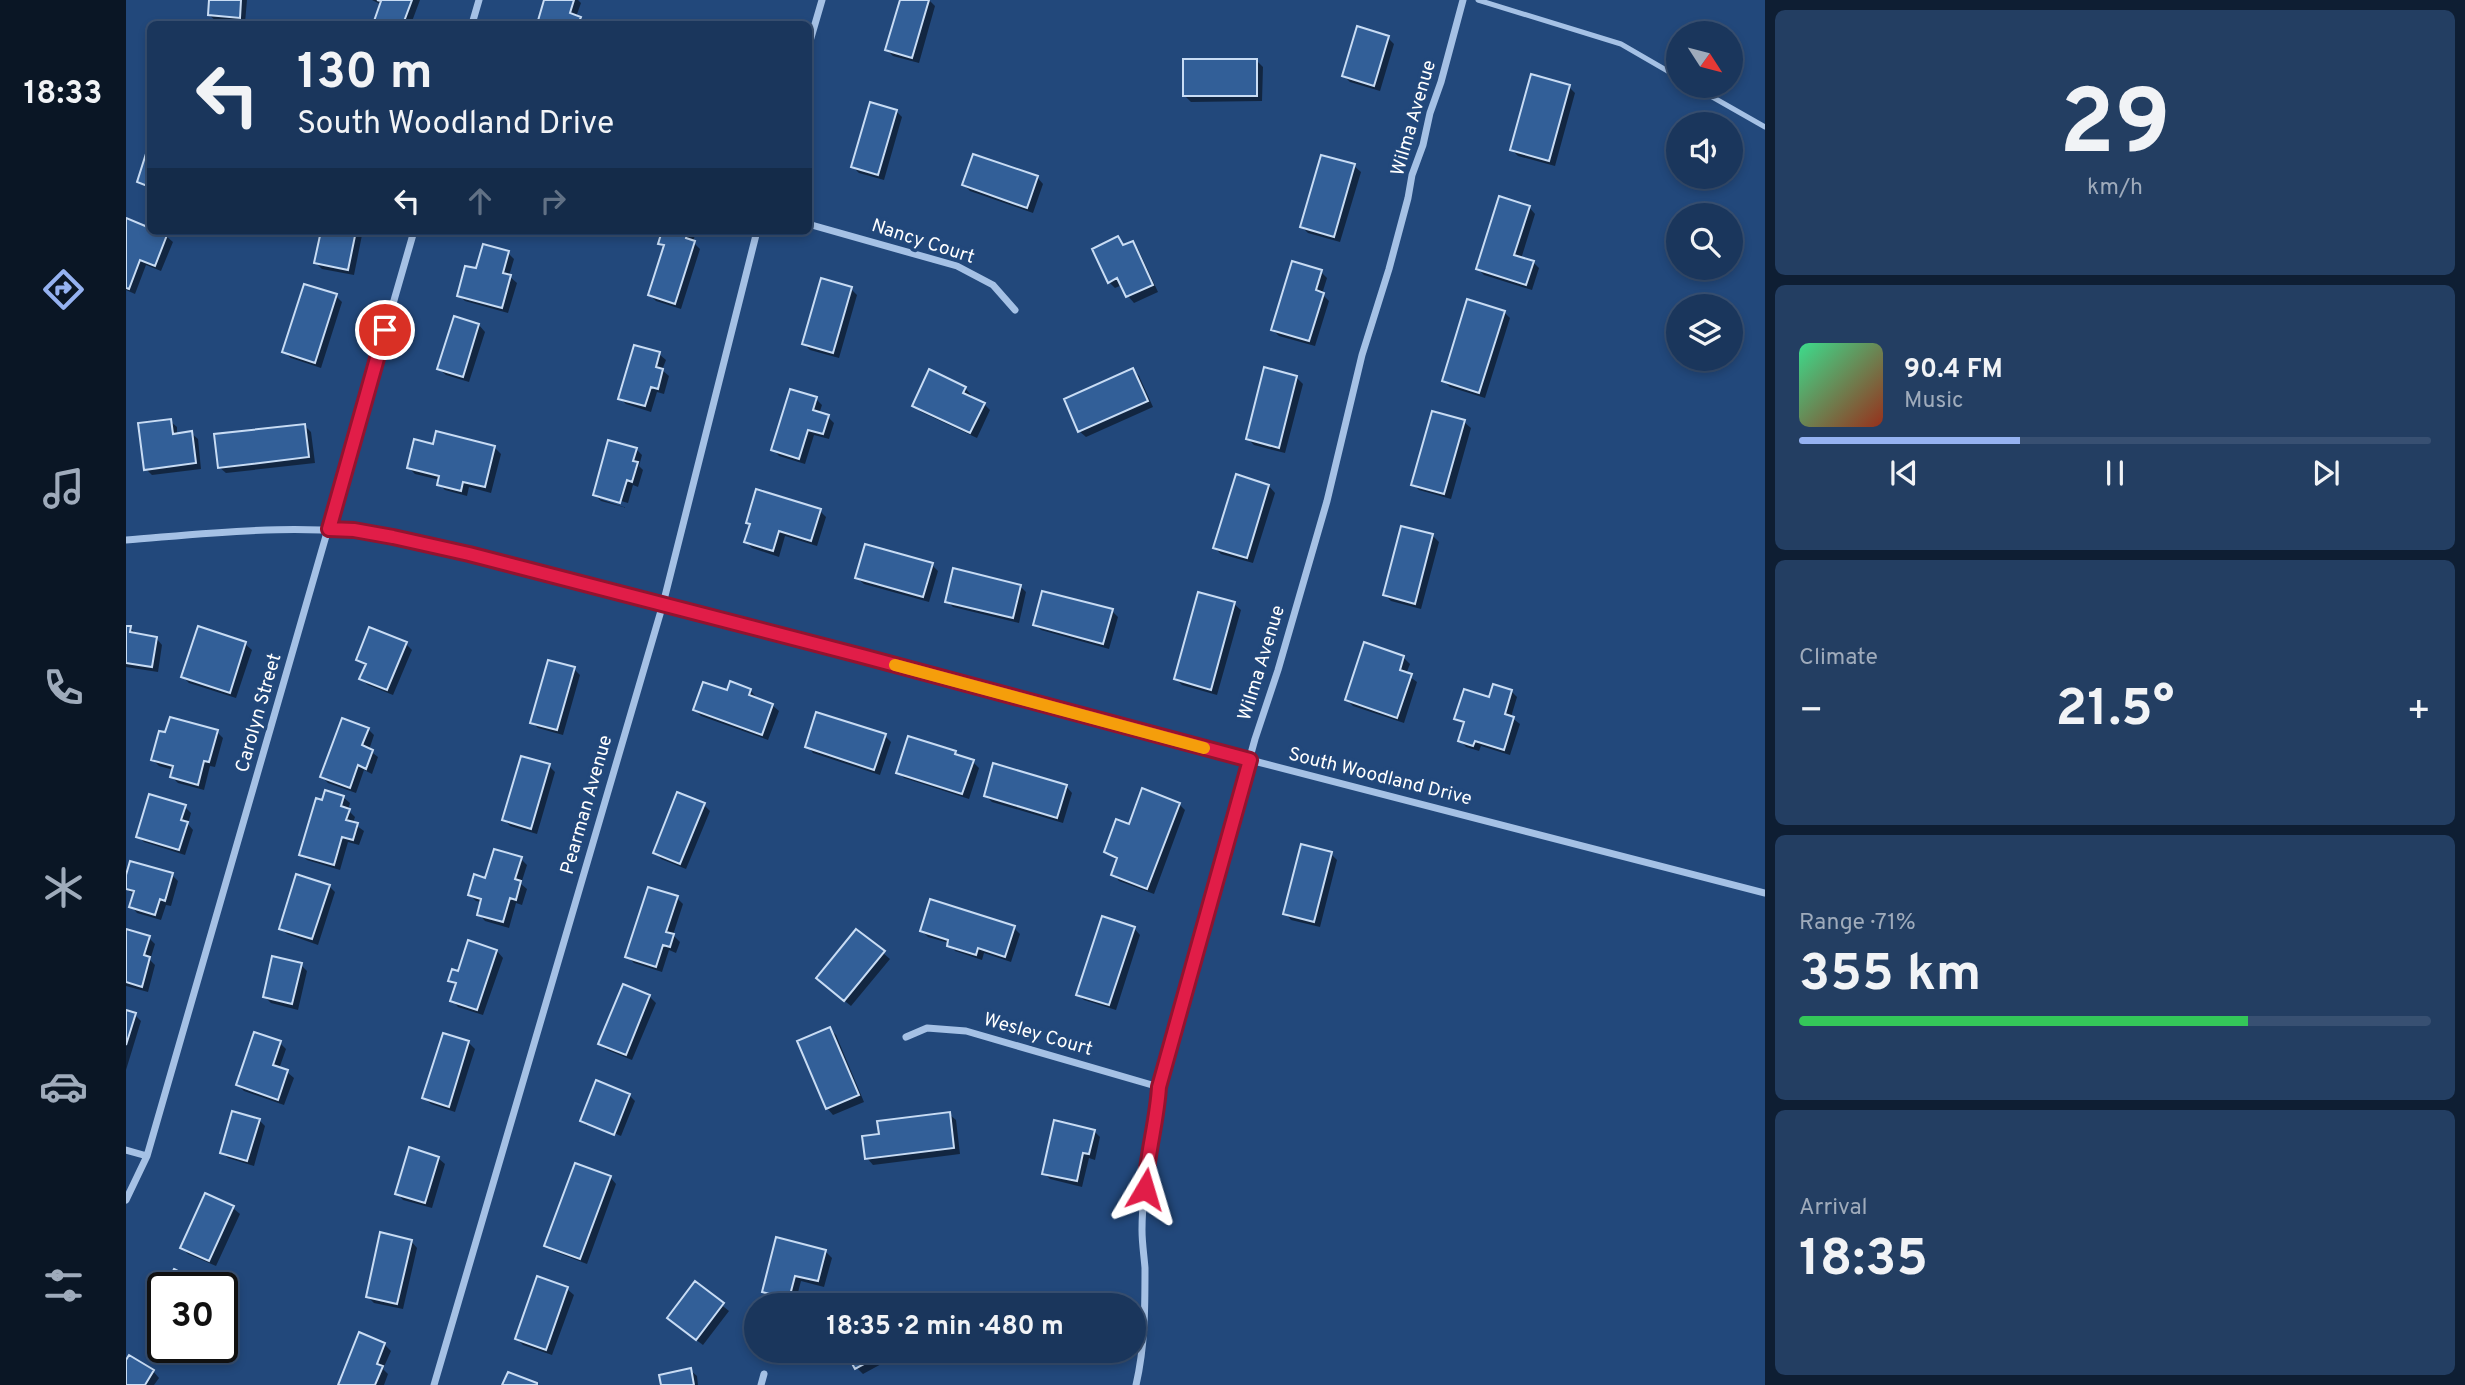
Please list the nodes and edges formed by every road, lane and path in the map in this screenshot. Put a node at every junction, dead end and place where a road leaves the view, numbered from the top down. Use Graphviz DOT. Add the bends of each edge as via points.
graph roads {
  1 [pos="479,0"];
  2 [pos="822,0"];
  3 [pos="1463,0"];
  4 [pos="1478,0"];
  5 [pos="473,21"];
  6 [pos="812,34"];
  7 [pos="1666,70"];
  8 [pos="1714,98"];
  9 [pos="1765,127"];
  10 [pos="812,225"];
  11 [pos="413,235"];
  12 [pos="756,235"];
  13 [pos="1015,310"];
  14 [pos="329,529"];
  15 [pos="126,540"];
  16 [pos="663,604"];
  17 [pos="1250,760"];
  18 [pos="1765,893"];
  19 [pos="906,1037"];
  20 [pos="1159,1087"];
  21 [pos="126,1150"];
  22 [pos="147,1156"];
  23 [pos="126,1200"];
  24 [pos="764,1374"];
  25 [pos="434,1385"];
  26 [pos="761,1385"];
  27 [pos="1136,1385"];
  1 -- 5 [label="street"];
  2 -- 6 [label="street"];
  3 -- 17 [label="street, Wilma Avenue" via="1363,355 1327,501"];
  4 -- 7 [label="lane" via="1621,44"];
  8 -- 9 [label="lane"];
  10 -- 13 [label="street, Nancy Court" via="957,266 993,285"];
  11 -- 14 [label="street, Carolyn Street"];
  12 -- 16 [label="street, Pearman Avenue"];
  14 -- 15 [label="street, South Woodland Drive" via="276,528"];
  14 -- 16 [label="street, South Woodland Drive" via="405,540"];
  14 -- 22 [label="street, Carolyn Street"];
  16 -- 17 [label="street, South Woodland Drive"];
  16 -- 25 [label="street, Pearman Avenue"];
  17 -- 18 [label="street, South Woodland Drive"];
  17 -- 20 [label="street, Wilma Avenue"];
  19 -- 20 [label="street, Wesley Court" via="927,1028 966,1031"];
  20 -- 27 [label="street, Wilma Avenue" via="1146,1167 1142,1231 1145,1324"];
  21 -- 22 [label="street"];
  22 -- 23 [label="street, Carolyn Street"];
  24 -- 26 [label="street"];
}
